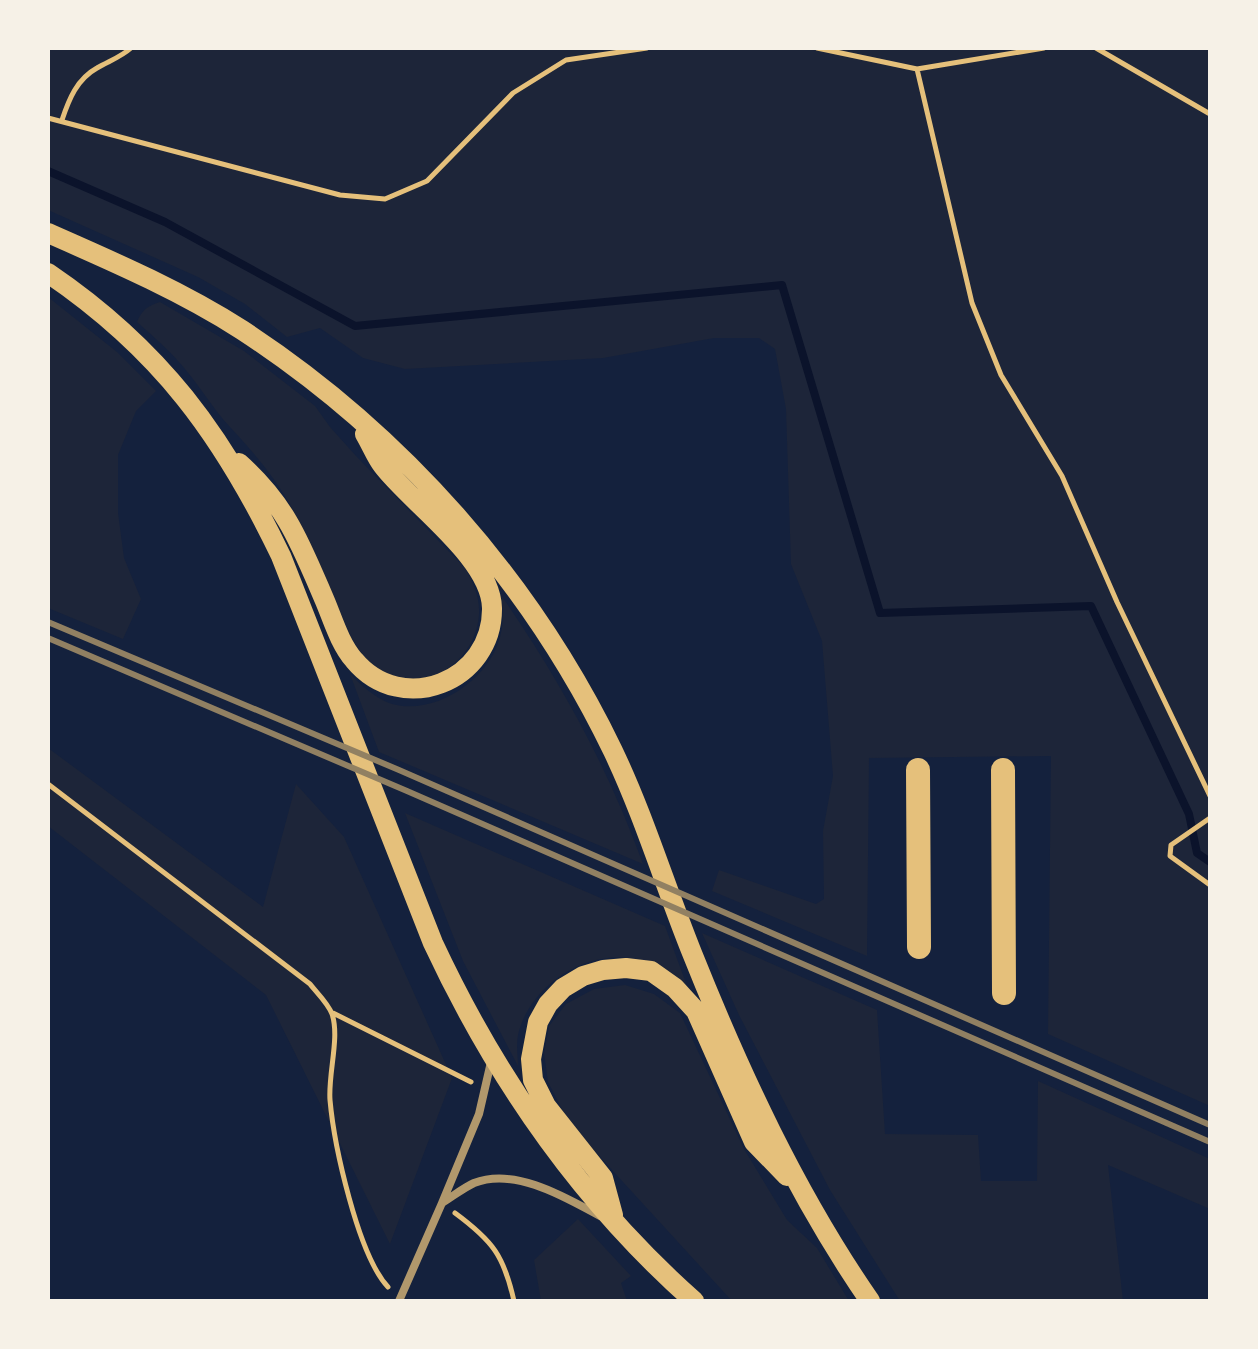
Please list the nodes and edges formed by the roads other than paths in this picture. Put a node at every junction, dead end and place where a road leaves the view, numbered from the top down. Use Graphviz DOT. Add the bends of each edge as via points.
graph roads {
  1 [pos="48,233"];
  2 [pos="48,273"];
  3 [pos="355,416"];
  4 [pos="225,450"];
  5 [pos="918,770"];
  6 [pos="1003,770"];
  7 [pos="919,947"];
  8 [pos="1004,993"];
  9 [pos="492,1057"];
  10 [pos="804,1193"];
  11 [pos="442,1203"];
  12 [pos="615,1224"];
  13 [pos="400,1300"];
  14 [pos="694,1301"];
  15 [pos="870,1301"];
  1 -- 3 [label="main road" via="187,297 242,330"];
  2 -- 4 [label="main road" via="128,334 182,392"];
  3 -- 4 [label="main road" via="383,466 431,514 489,587 492,607 485,642 458,674 441,685 417,690 390,686 354,660 283,510"];
  3 -- 10 [label="main road" via="493,559 579,688 644,824 721,1026"];
  4 -- 9 [label="main road" via="281,556 433,943"];
  5 -- 7 [label="highway"];
  6 -- 8 [label="highway"];
  9 -- 11 [label="street" via="479,1114"];
  9 -- 12 [label="main road" via="531,1118"];
  10 -- 12 [label="main road" via="754,1142 696,1011 651,971 603,970 563,988 548,1004 538,1022 531,1059 533,1080 546,1106 603,1178"];
  10 -- 15 [label="main road"];
  11 -- 12 [label="street" via="475,1183 509,1180 562,1195"];
  11 -- 13 [label="street"];
  12 -- 14 [label="main road"];
}
